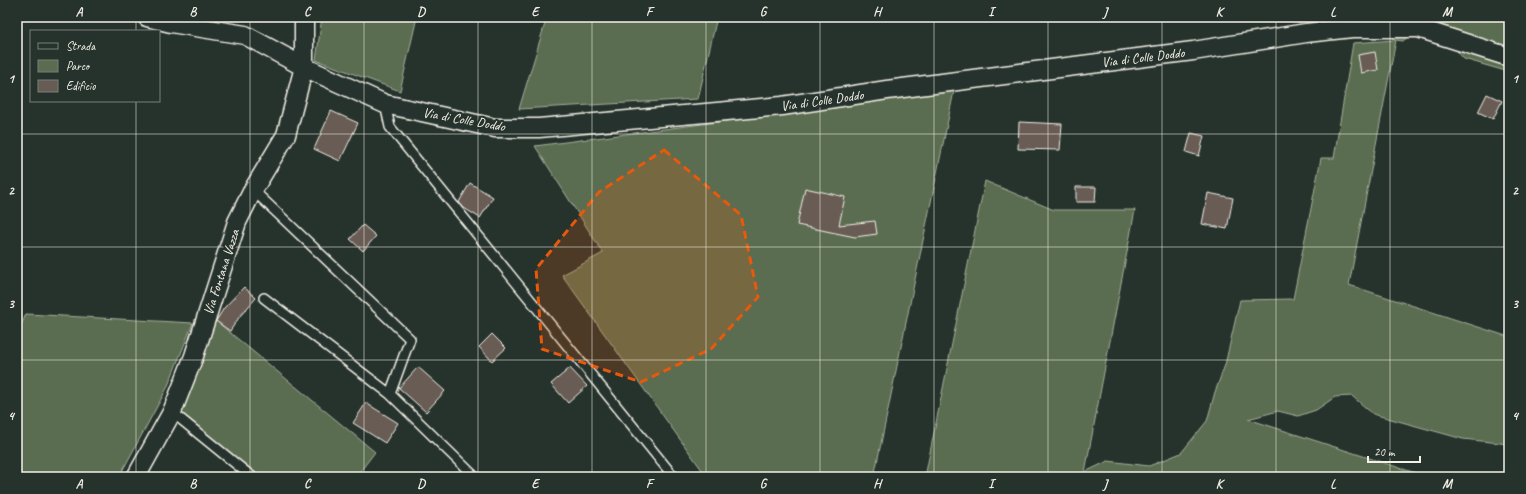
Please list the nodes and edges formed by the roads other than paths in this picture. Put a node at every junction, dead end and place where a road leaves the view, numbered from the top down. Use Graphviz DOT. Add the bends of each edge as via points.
graph roads {
  1 [pos="147,17"];
  2 [pos="304,17"];
  3 [pos="1509,57"];
  4 [pos="304,67"];
  5 [pos="384,104"];
  6 [pos="253,190"];
  7 [pos="264,298"];
  8 [pos="390,394"];
  9 [pos="172,412"];
  10 [pos="136,477"];
  11 [pos="252,477"];
  12 [pos="475,477"];
  13 [pos="674,477"];
  1 -- 4 [label="street, Via di Colle Doddo" via="245,35"];
  2 -- 4 [label="street, Via Fontana Vazza"];
  3 -- 5 [label="street, Via di Colle Doddo" via="1418,28 1352,28 782,106 539,128 495,128"];
  4 -- 5 [label="street, Via di Colle Doddo"];
  4 -- 6 [label="street, Via Fontana Vazza" via="286,135"];
  5 -- 13 [label="lane" via="390,127"];
  6 -- 8 [label="lane" via="410,340"];
  6 -- 9 [label="street, Via Fontana Vazza" via="237,222 194,356"];
  7 -- 8 [label="lane"];
  8 -- 12 [label="lane"];
  9 -- 10 [label="street, Via Fontana Vazza"];
  9 -- 11 [label="lane"];
}
